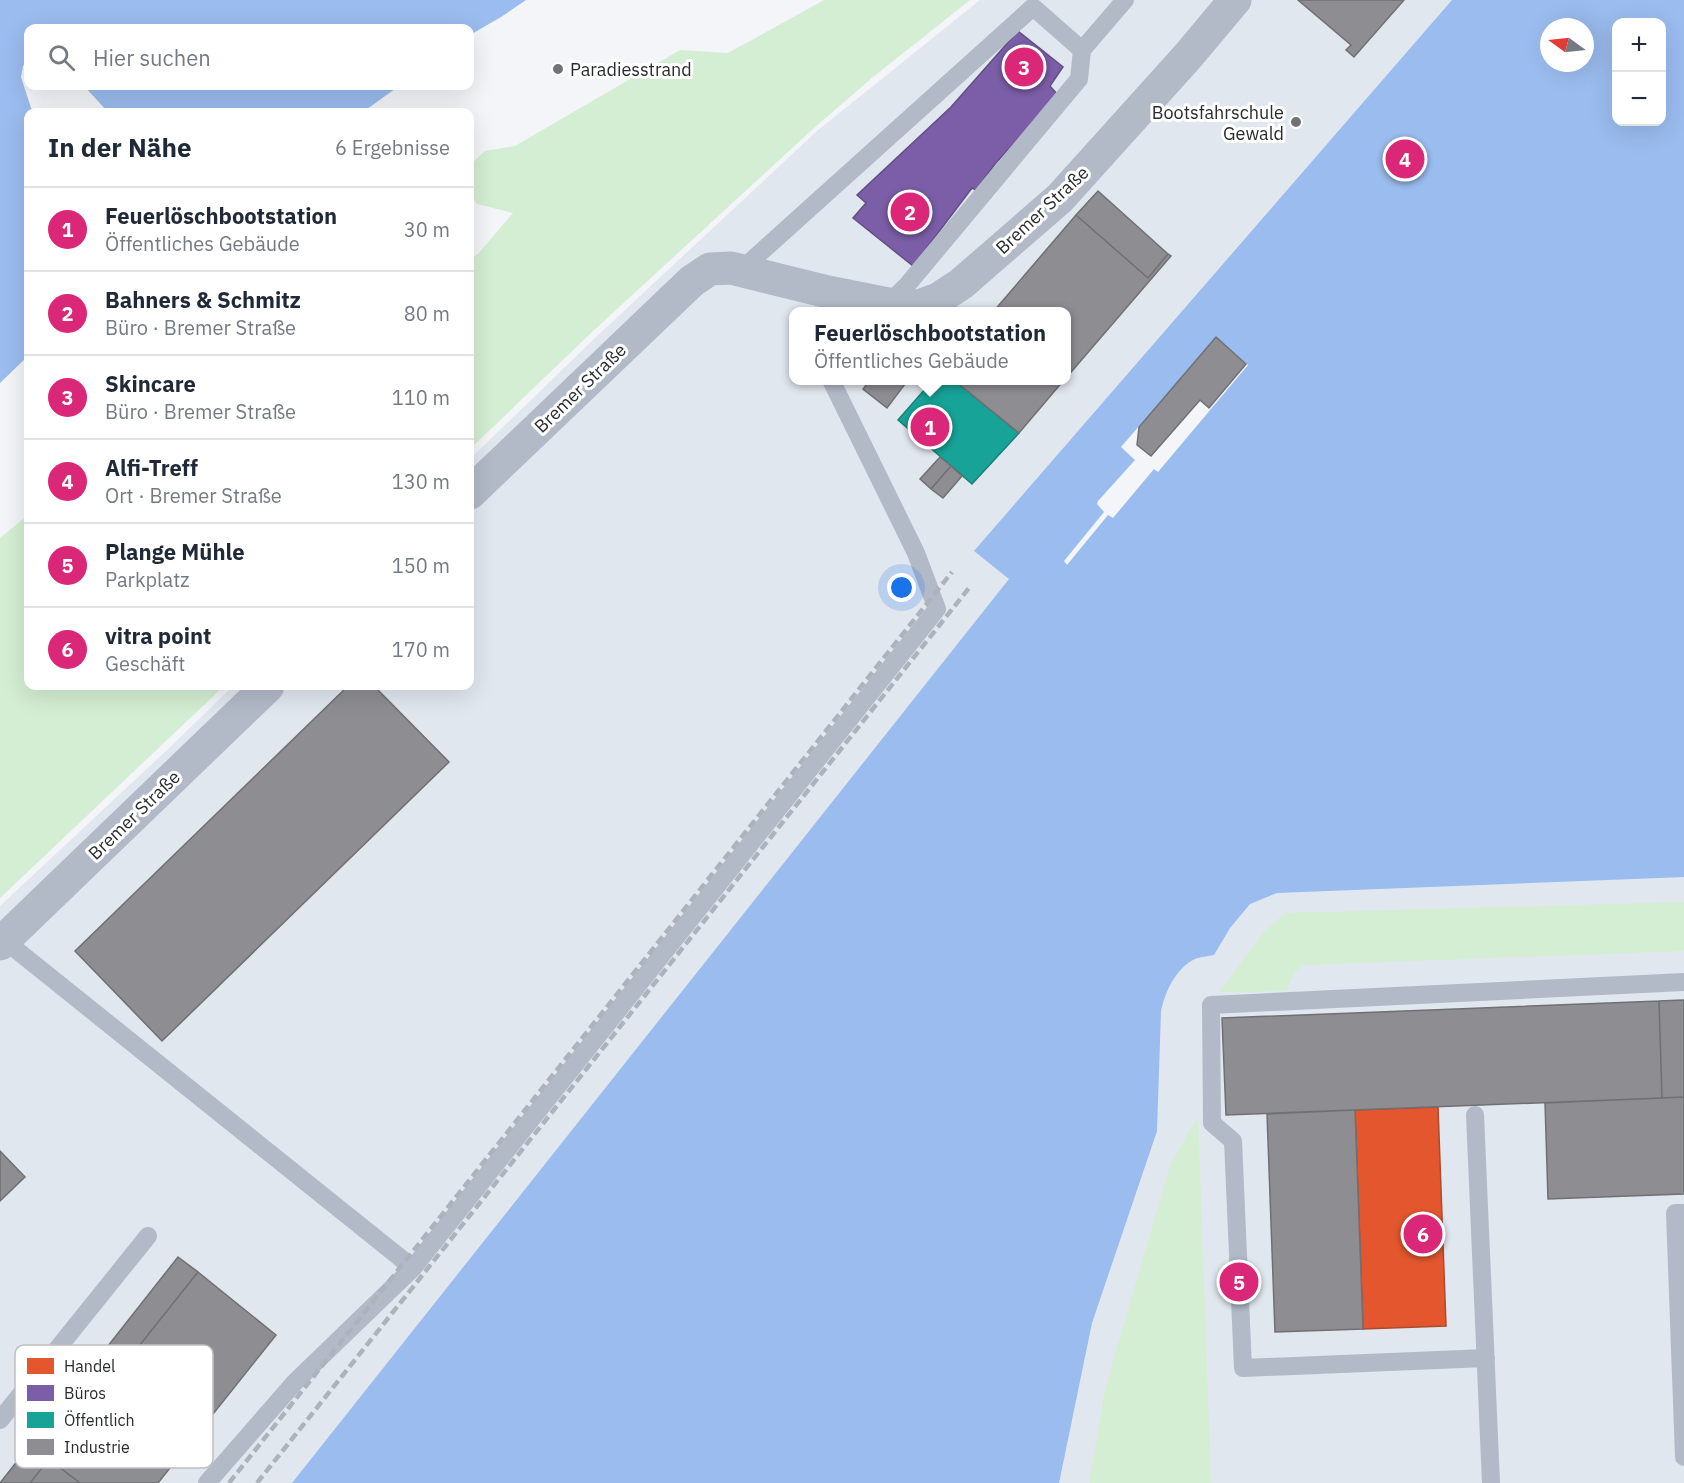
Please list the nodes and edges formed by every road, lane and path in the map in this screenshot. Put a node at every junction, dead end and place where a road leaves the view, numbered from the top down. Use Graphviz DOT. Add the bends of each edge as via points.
graph roads {
  1 [pos="1125,0"];
  2 [pos="1235,0"];
  3 [pos="1082,50"];
  4 [pos="740,270"];
  5 [pos="825,302"];
  6 [pos="888,304"];
  7 [pos="833,385"];
  8 [pos="474,489"];
  9 [pos="264,690"];
  10 [pos="2,942"];
  11 [pos="1684,982"];
  12 [pos="1475,1115"];
  13 [pos="1684,1213"];
  14 [pos="148,1236"];
  15 [pos="413,1268"];
  16 [pos="60,1345"];
  17 [pos="1486,1358"];
  18 [pos="15,1401"];
  19 [pos="0,1420"];
  20 [pos="1684,1457"];
  21 [pos="207,1483"];
  22 [pos="1491,1483"];
  1 -- 3 [label="lane"];
  2 -- 6 [label="street, Bremer Straße" via="1060,198 961,284 938,299 920,306"];
  3 -- 4 [label="lane" via="1034,7"];
  3 -- 6 [label="lane" via="1079,79"];
  4 -- 5 [label="street, Bremer Straße"];
  4 -- 8 [label="street, Bremer Straße" via="710,269 692,281"];
  5 -- 6 [label="street, Bremer Straße"];
  7 -- 15 [label="lane" via="916,553 937,609"];
  9 -- 10 [label="street, Bremer Straße"];
  10 -- 15 [label="lane"];
  11 -- 17 [label="lane" via="1211,1005 1212,1123 1233,1141 1243,1368"];
  12 -- 17 [label="lane"];
  13 -- 20 [label="lane" via="1675,1213"];
  14 -- 16 [label="lane"];
  15 -- 21 [label="lane" via="295,1382"];
  17 -- 22 [label="lane"];
  18 -- 19 [label="lane"];
}
